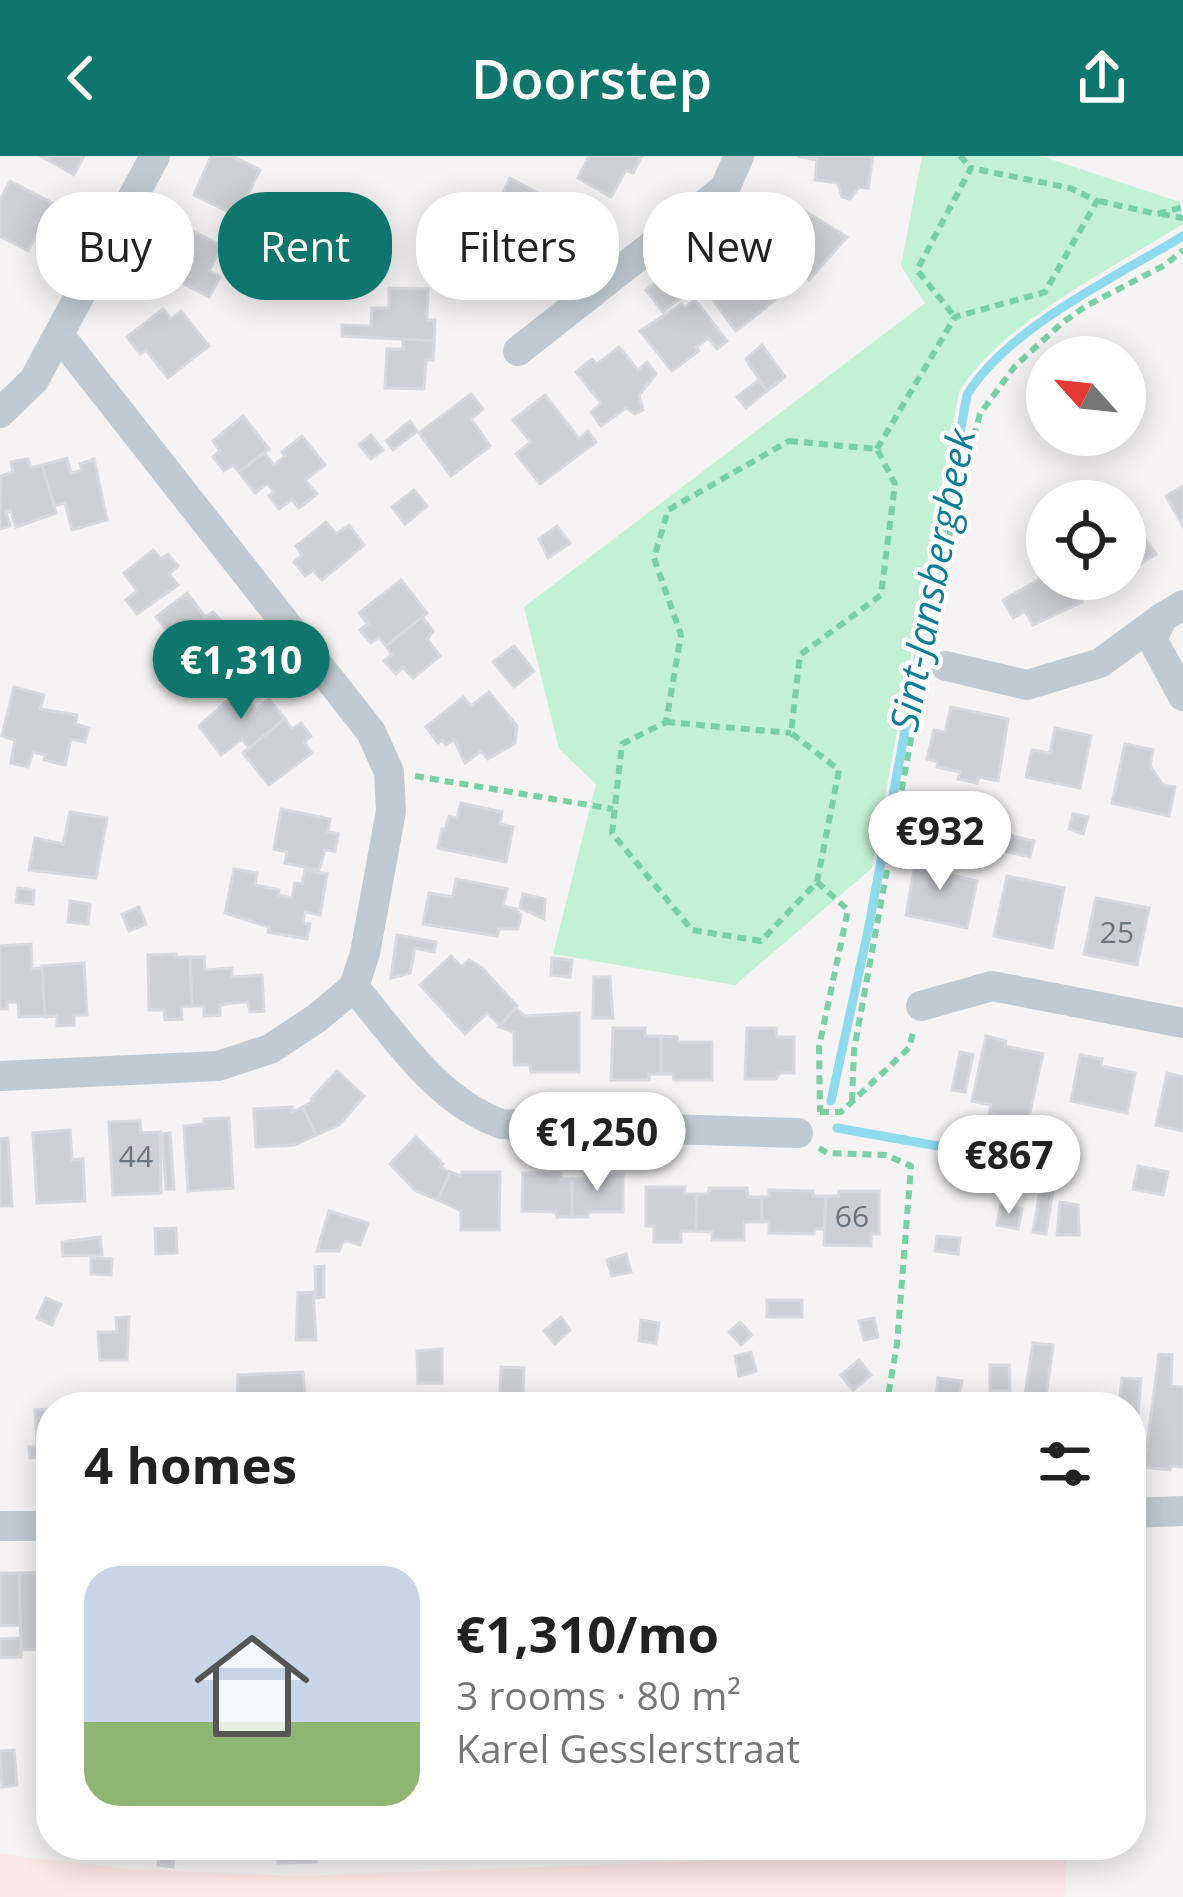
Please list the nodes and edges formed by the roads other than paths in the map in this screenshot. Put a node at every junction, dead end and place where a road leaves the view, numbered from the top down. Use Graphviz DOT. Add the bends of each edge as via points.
graph roads {
  1 [pos="154,156"];
  2 [pos="739,156"];
  3 [pos="60,336"];
  4 [pos="518,351"];
  5 [pos="0,413"];
  6 [pos="1173,611"];
  7 [pos="946,666"];
  8 [pos="1183,696"];
  9 [pos="354,987"];
  10 [pos="921,1006"];
  11 [pos="1182,1017"];
  12 [pos="0,1076"];
  13 [pos="809,1123"];
  14 [pos="1183,1511"];
  15 [pos="1146,1512"];
  16 [pos="0,1526"];
  17 [pos="36,1526"];
  1 -- 3 [label="street"];
  2 -- 4 [label="street" via="725,188"];
  3 -- 5 [label="street" via="34,380"];
  3 -- 9 [label="street" via="371,732 389,772 391,811"];
  6 -- 7 [label="street" via="1100,663 1027,686"];
  6 -- 8 [label="street" via="1152,639"];
  9 -- 12 [label="street" via="270,1048 218,1066"];
  9 -- 13 [label="street" via="443,1091 501,1124"];
  10 -- 11 [label="street" via="992,986"];
  14 -- 15 [label="street"];
  16 -- 17 [label="street"];
}
